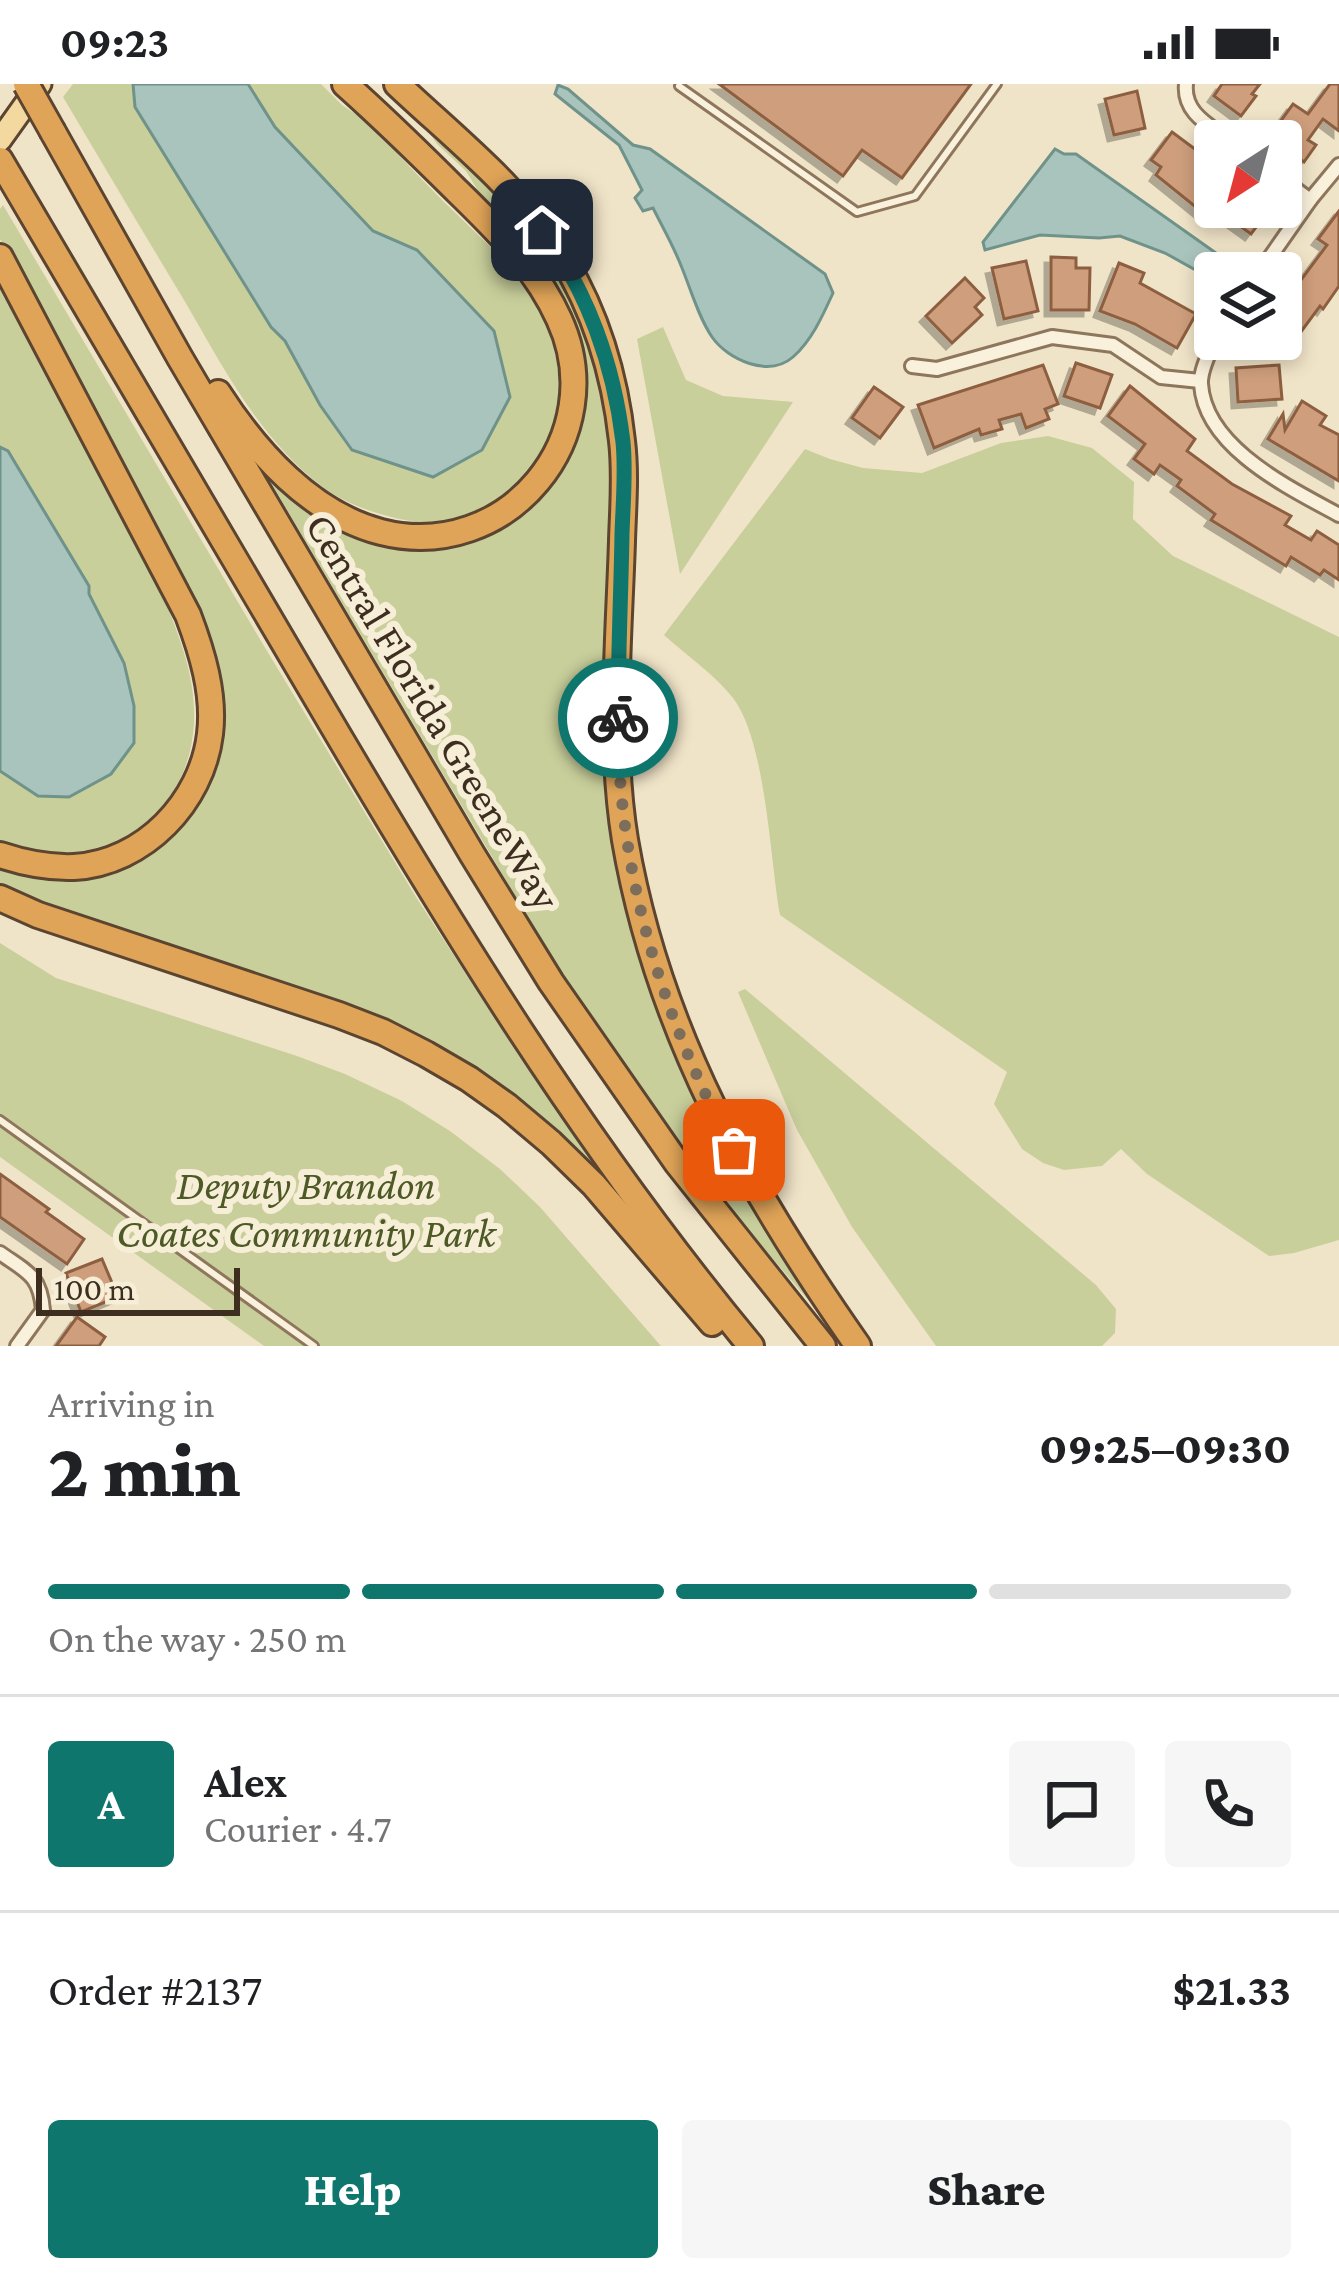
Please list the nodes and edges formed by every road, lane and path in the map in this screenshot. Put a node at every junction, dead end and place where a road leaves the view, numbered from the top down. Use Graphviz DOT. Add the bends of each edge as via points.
graph roads {
  1 [pos="26,84"];
  2 [pos="40,84"];
  3 [pos="345,84"];
  4 [pos="397,84"];
  5 [pos="997,84"];
  6 [pos="1186,84"];
  7 [pos="679,85"];
  8 [pos="1202,120"];
  9 [pos="53,132"];
  10 [pos="0,140"];
  11 [pos="0,160"];
  12 [pos="1339,165"];
  13 [pos="1302,194"];
  14 [pos="1310,200"];
  15 [pos="1274,252"];
  16 [pos="0,257"];
  17 [pos="1208,360"];
  18 [pos="912,366"];
  19 [pos="1200,381"];
  20 [pos="1339,515"];
  21 [pos="0,855"];
  22 [pos="0,898"];
  23 [pos="0,1120"];
  24 [pos="0,1253"];
  25 [pos="17,1346"];
  26 [pos="314,1346"];
  27 [pos="733,1346"];
  28 [pos="751,1346"];
  29 [pos="823,1346"];
  30 [pos="858,1346"];
  1 -- 9 [label="highway, Central Florida GreeneWay, bridge"];
  2 -- 10 [label="main road"];
  3 -- 9 [label="highway" via="508,242 560,321 571,359 572,396 556,455 513,508 469,530 435,537 380,532 322,506 292,482 222,400"];
  4 -- 30 [label="highway" via="526,207 559,252 599,337 623,446 618,760 636,898 714,1114"];
  5 -- 7 [label="lane" via="915,196 857,212"];
  6 -- 8 [label="street" via="1192,113"];
  9 -- 29 [label="highway, Central Florida GreeneWay" via="551,982 677,1163"];
  11 -- 28 [label="highway" via="464,946 589,1134"];
  12 -- 14 [label="street"];
  13 -- 14 [label="street"];
  14 -- 15 [label="street"];
  16 -- 21 [label="highway" via="188,615 211,712 204,766 176,814 151,837 109,861 77,867"];
  17 -- 19 [label="street"];
  18 -- 19 [label="street" via="937,369 1052,337 1114,345 1161,377"];
  19 -- 20 [label="street" via="1221,434 1270,477"];
  22 -- 27 [label="highway" via="339,1015 469,1079 594,1185"];
  23 -- 26 [label="lane"];
  24 -- 25 [label="street" via="41,1288 44,1310"];
}
